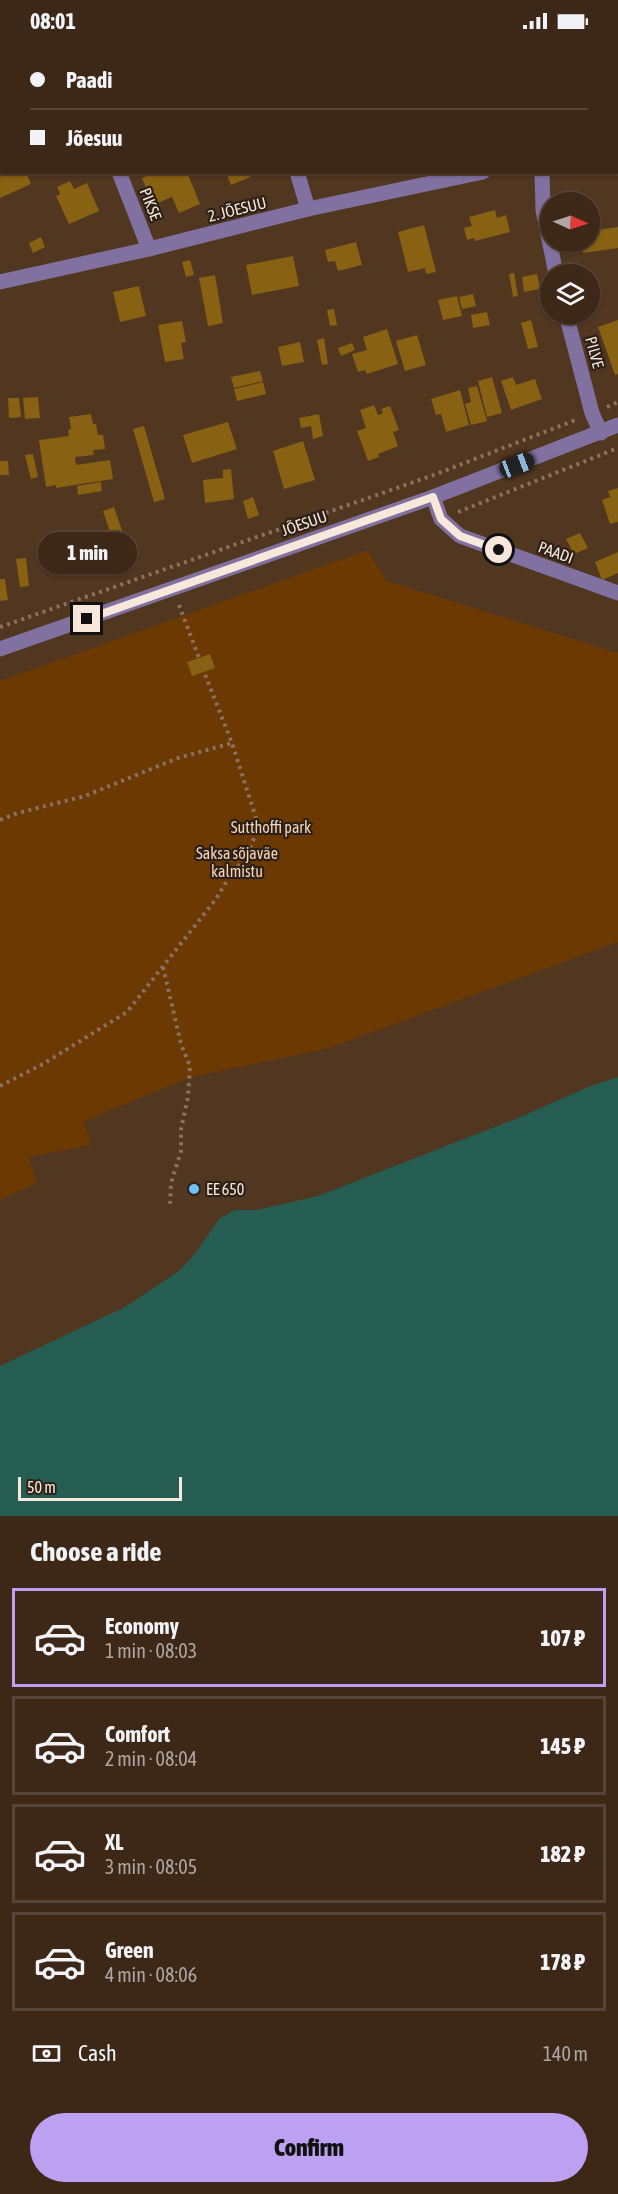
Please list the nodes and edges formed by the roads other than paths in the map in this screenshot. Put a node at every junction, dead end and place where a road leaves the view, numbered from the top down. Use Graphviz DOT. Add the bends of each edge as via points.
graph roads {
  1 [pos="120,174"];
  2 [pos="298,174"];
  3 [pos="474,174"];
  4 [pos="542,174"];
  5 [pos="308,209"];
  6 [pos="149,249"];
  7 [pos="554,264"];
  8 [pos="0,282"];
  9 [pos="569,324"];
  10 [pos="618,425"];
  11 [pos="601,433"];
  12 [pos="433,497"];
  13 [pos="618,593"];
  14 [pos="0,649"];
  1 -- 6 [label="street, PIKSE"];
  2 -- 5 [label="street"];
  3 -- 5 [label="street, 2. JÕESUU"];
  4 -- 7 [label="street" via="543,210"];
  5 -- 6 [label="street, 2. JÕESUU"];
  6 -- 8 [label="street, 2. JÕESUU"];
  9 -- 11 [label="street, PILVE"];
  10 -- 11 [label="street, JÕESUU"];
  11 -- 12 [label="street, JÕESUU"];
  12 -- 13 [label="street, PAADI" via="441,519 460,536"];
  12 -- 14 [label="street, JÕESUU"];
}
